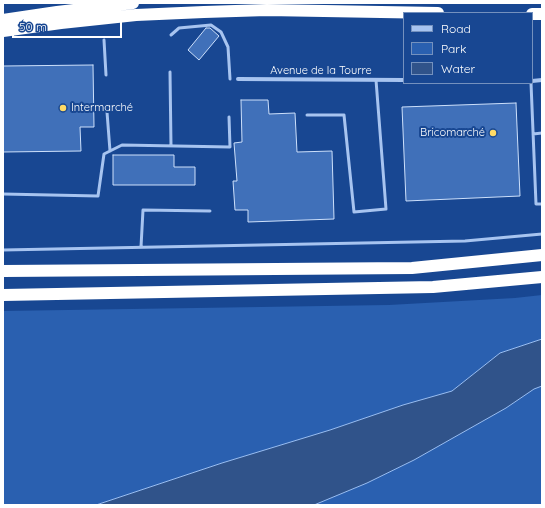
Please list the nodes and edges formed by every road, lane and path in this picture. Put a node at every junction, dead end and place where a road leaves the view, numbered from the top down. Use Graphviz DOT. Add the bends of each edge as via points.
graph roads {
  1 [pos="133,3"];
  2 [pos="403,12"];
  3 [pos="3,20"];
  4 [pos="3,31"];
  5 [pos="171,35"];
  6 [pos="104,40"];
  7 [pos="170,72"];
  8 [pos="106,75"];
  9 [pos="230,79"];
  10 [pos="238,79"];
  11 [pos="376,80"];
  12 [pos="403,80"];
  13 [pos="532,84"];
  14 [pos="107,112"];
  15 [pos="307,115"];
  16 [pos="229,117"];
  17 [pos="542,133"];
  18 [pos="533,134"];
  19 [pos="171,146"];
  20 [pos="110,151"];
  21 [pos="3,194"];
  22 [pos="542,204"];
  23 [pos="210,211"];
  24 [pos="542,234"];
  25 [pos="141,247"];
  26 [pos="3,250"];
  27 [pos="542,256"];
  28 [pos="3,271"];
  29 [pos="542,277"];
  30 [pos="3,295"];
  1 -- 3 [label="highway"];
  2 -- 4 [label="highway" via="267,10 204,12 61,23"];
  5 -- 9 [label="lane" via="179,28 211,25 221,32 228,47"];
  6 -- 8 [label="lane"];
  7 -- 19 [label="lane"];
  10 -- 11 [label="street, Avenue de la Tourre"];
  11 -- 12 [label="street, Avenue de la Tourre"];
  11 -- 15 [label="lane" via="386,209 354,212 344,115"];
  13 -- 18 [label="lane"];
  14 -- 20 [label="lane"];
  16 -- 19 [label="lane" via="230,147"];
  17 -- 18 [label="lane"];
  18 -- 22 [label="lane" via="536,204"];
  19 -- 20 [label="lane" via="122,145"];
  20 -- 21 [label="lane" via="104,154 98,196"];
  23 -- 25 [label="lane" via="143,210"];
  24 -- 25 [label="lane" via="465,241"];
  25 -- 26 [label="lane"];
  27 -- 28 [label="highway" via="412,268"];
  29 -- 30 [label="highway" via="433,287"];
}
